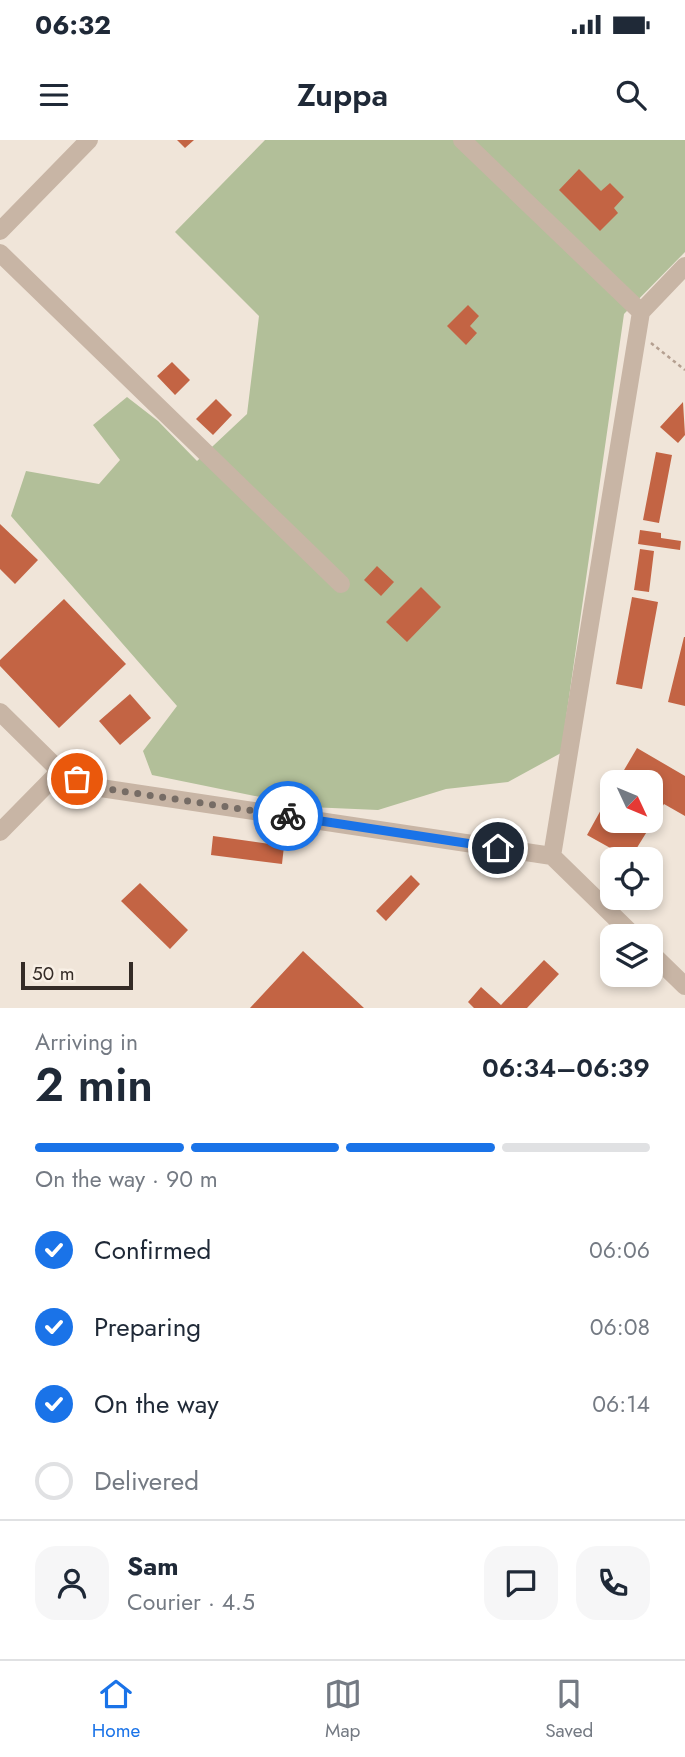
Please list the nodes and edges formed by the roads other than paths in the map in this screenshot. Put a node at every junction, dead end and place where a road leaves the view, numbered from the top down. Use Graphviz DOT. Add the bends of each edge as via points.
graph roads {
  1 [pos="89,140"];
  2 [pos="462,140"];
  3 [pos="0,231"];
  4 [pos="0,253"];
  5 [pos="685,265"];
  6 [pos="641,312"];
  7 [pos="341,584"];
  8 [pos="0,712"];
  9 [pos="61,771"];
  10 [pos="0,832"];
  11 [pos="552,856"];
  12 [pos="622,924"];
  13 [pos="663,965"];
  14 [pos="685,986"];
  1 -- 3 [label="street"];
  2 -- 6 [label="street"];
  4 -- 7 [label="street"];
  5 -- 6 [label="street"];
  6 -- 11 [label="street"];
  8 -- 9 [label="street"];
  9 -- 10 [label="street"];
  9 -- 11 [label="street" via="94,787"];
  11 -- 12 [label="street"];
  13 -- 14 [label="street"];
}
